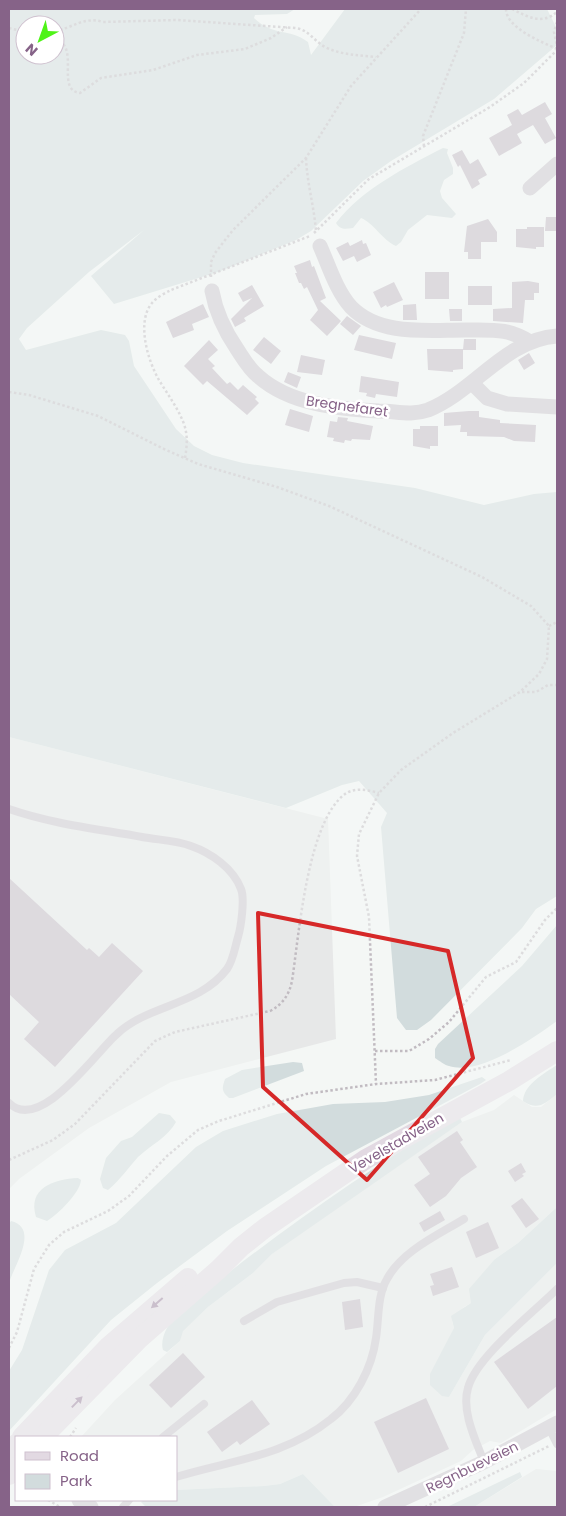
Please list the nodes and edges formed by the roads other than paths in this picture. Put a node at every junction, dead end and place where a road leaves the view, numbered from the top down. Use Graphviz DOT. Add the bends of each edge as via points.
graph roads {
  1 [pos="557,164"];
  2 [pos="530,188"];
  3 [pos="318,239"];
  4 [pos="211,284"];
  5 [pos="557,336"];
  6 [pos="530,342"];
  7 [pos="472,384"];
  8 [pos="557,407"];
  9 [pos="9,809"];
  10 [pos="557,1051"];
  11 [pos="9,1103"];
  12 [pos="464,1219"];
  13 [pos="241,1247"];
  14 [pos="383,1288"];
  15 [pos="557,1289"];
  16 [pos="244,1321"];
  17 [pos="204,1404"];
  18 [pos="553,1426"];
  19 [pos="23,1436"];
  20 [pos="45,1436"];
  21 [pos="164,1436"];
  22 [pos="557,1443"];
  23 [pos="484,1462"];
  24 [pos="178,1477"];
  25 [pos="80,1501"];
  26 [pos="91,1507"];
  27 [pos="385,1507"];
  1 -- 2 [label="street"];
  3 -- 6 [label="street" via="337,286 358,313 372,322 391,328 505,330"];
  4 -- 7 [label="street, Bregnefaret" via="220,320 249,367 267,384 306,402 408,414 426,410"];
  5 -- 6 [label="street, Bregnefaret"];
  6 -- 7 [label="street, Bregnefaret" via="508,352"];
  7 -- 8 [label="street" via="487,398 507,404"];
  9 -- 11 [label="lane" via="42,819 190,845 219,860 242,890 241,927 228,968 205,991 143,1016 118,1032 54,1099 38,1108 25,1110"];
  10 -- 13 [label="main road, Vevelstadveien" via="366,1159 319,1189"];
  12 -- 14 [label="lane" via="408,1254 387,1278"];
  13 -- 19 [label="main road, Vevelstadveien, one-way" via="196,1273 146,1313 89,1366"];
  20 -- 13 [label="main road, Vevelstadveien, one-way" via="122,1356"];
  14 -- 16 [label="lane" via="357,1282 344,1283 277,1302"];
  14 -- 24 [label="lane" via="376,1340 369,1363 354,1395 332,1419 265,1455"];
  15 -- 23 [label="lane" via="488,1355 467,1389 468,1412"];
  17 -- 21 [label="lane"];
  18 -- 22 [label="lane"];
  18 -- 23 [label="street, Regnbueveien"];
  23 -- 27 [label="street, Regnbueveien"];
  25 -- 26 [label="street"];
}
